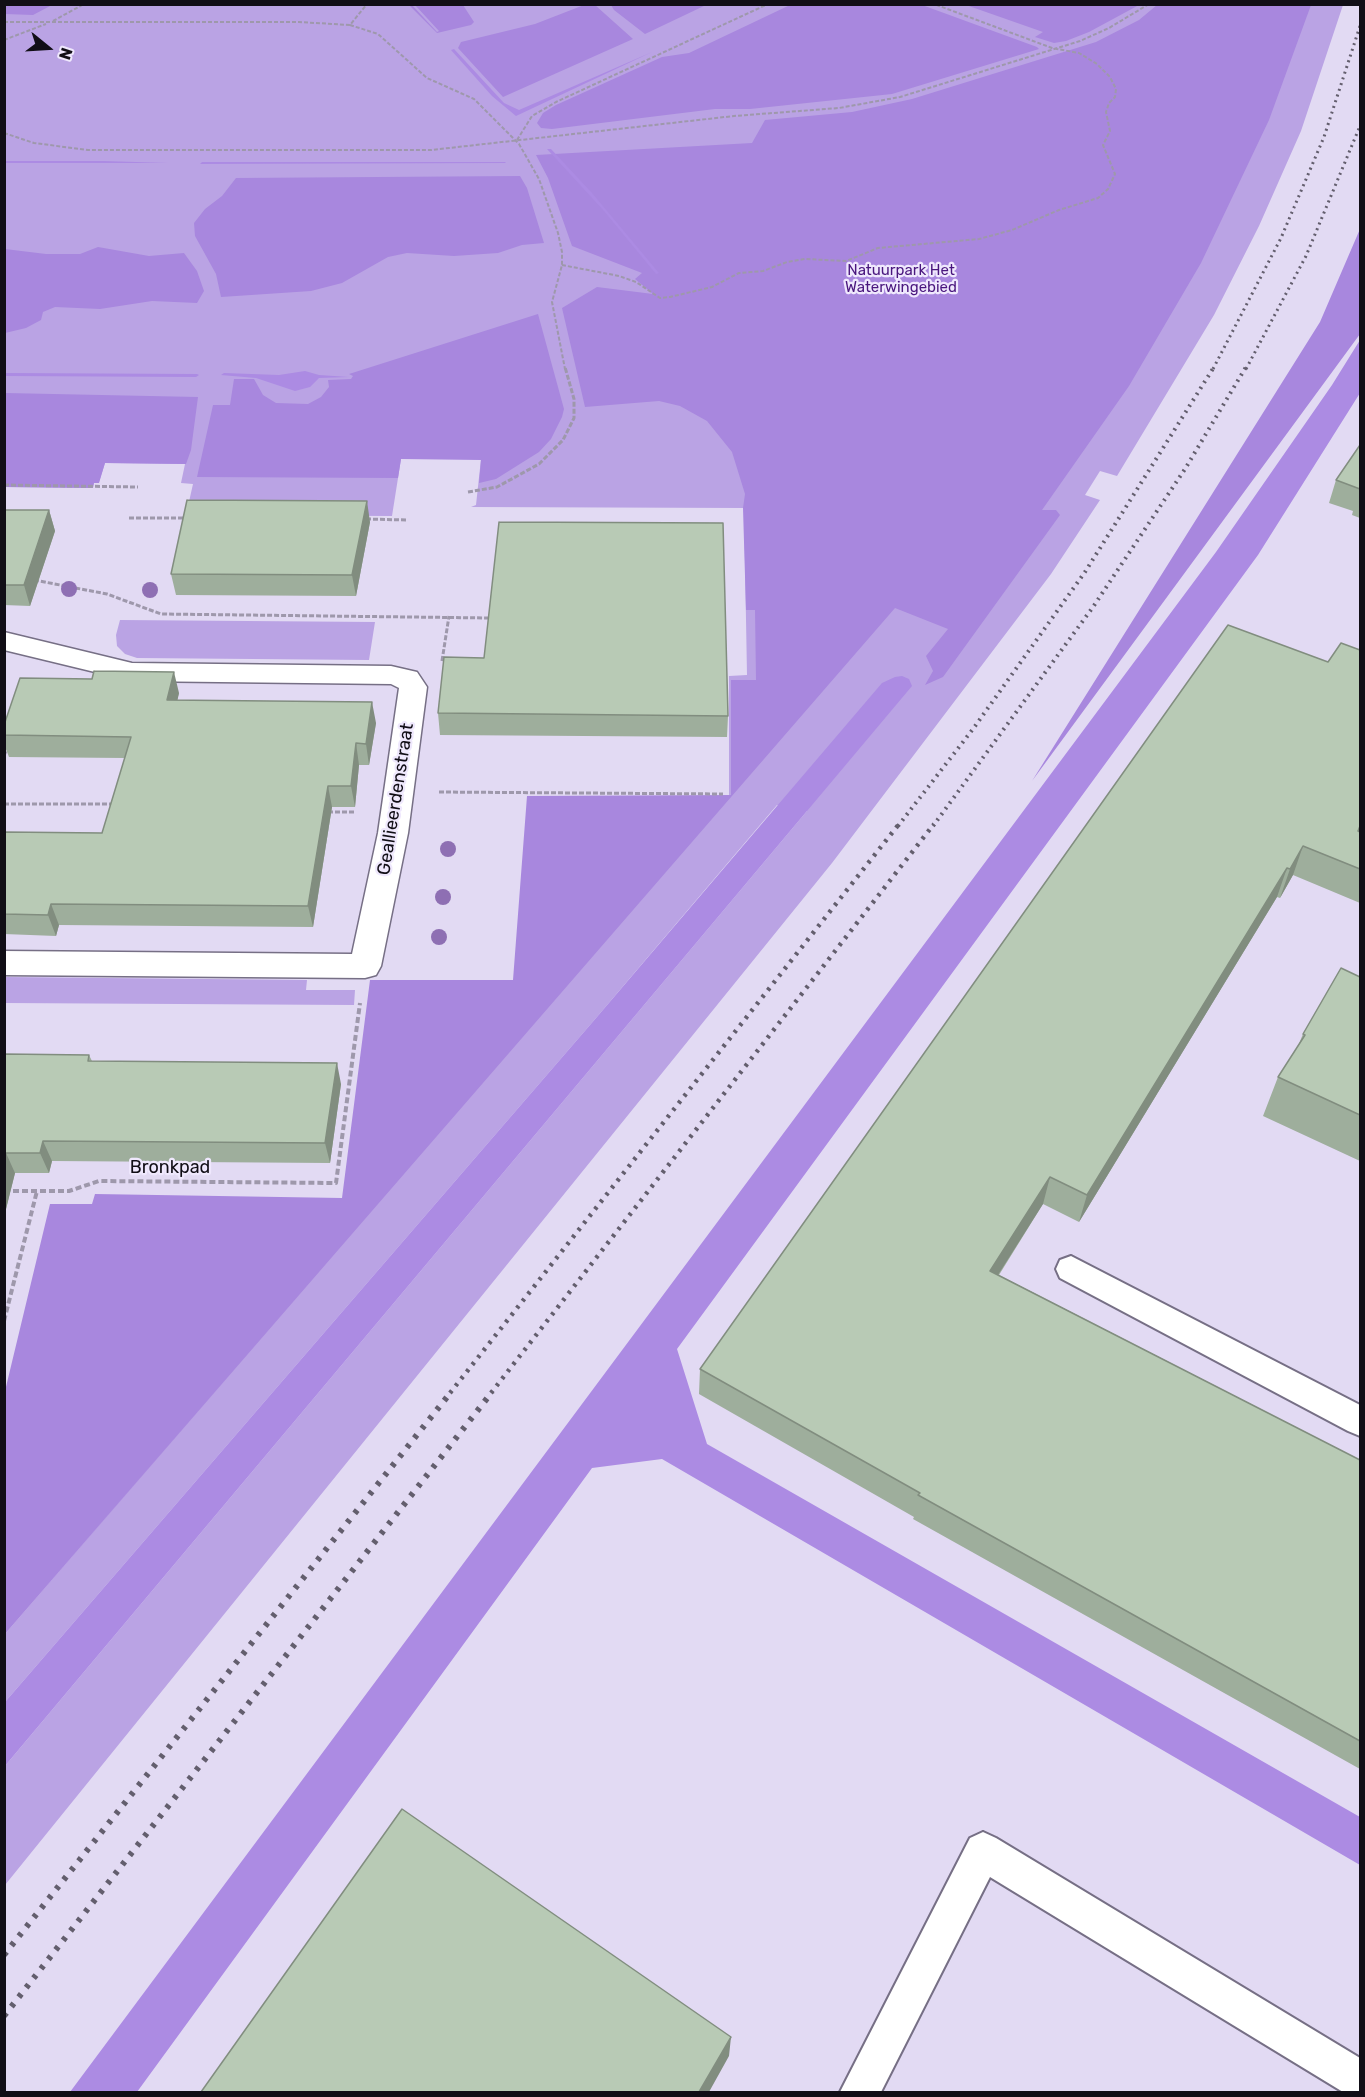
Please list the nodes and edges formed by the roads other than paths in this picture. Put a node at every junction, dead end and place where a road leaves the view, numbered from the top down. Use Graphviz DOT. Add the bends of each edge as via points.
graph roads {
  1 [pos="4,641"];
  2 [pos="4,963"];
  3 [pos="1071,1269"];
  4 [pos="1360,1421"];
  5 [pos="1360,2080"];
  6 [pos="860,2092"];
  1 -- 2 [label="street, Geallieerdenstraat" via="132,672 380,674 407,679 413,687 398,802 365,966"];
  3 -- 4 [label="lane"];
  5 -- 6 [label="lane" via="983,1851"];
}
